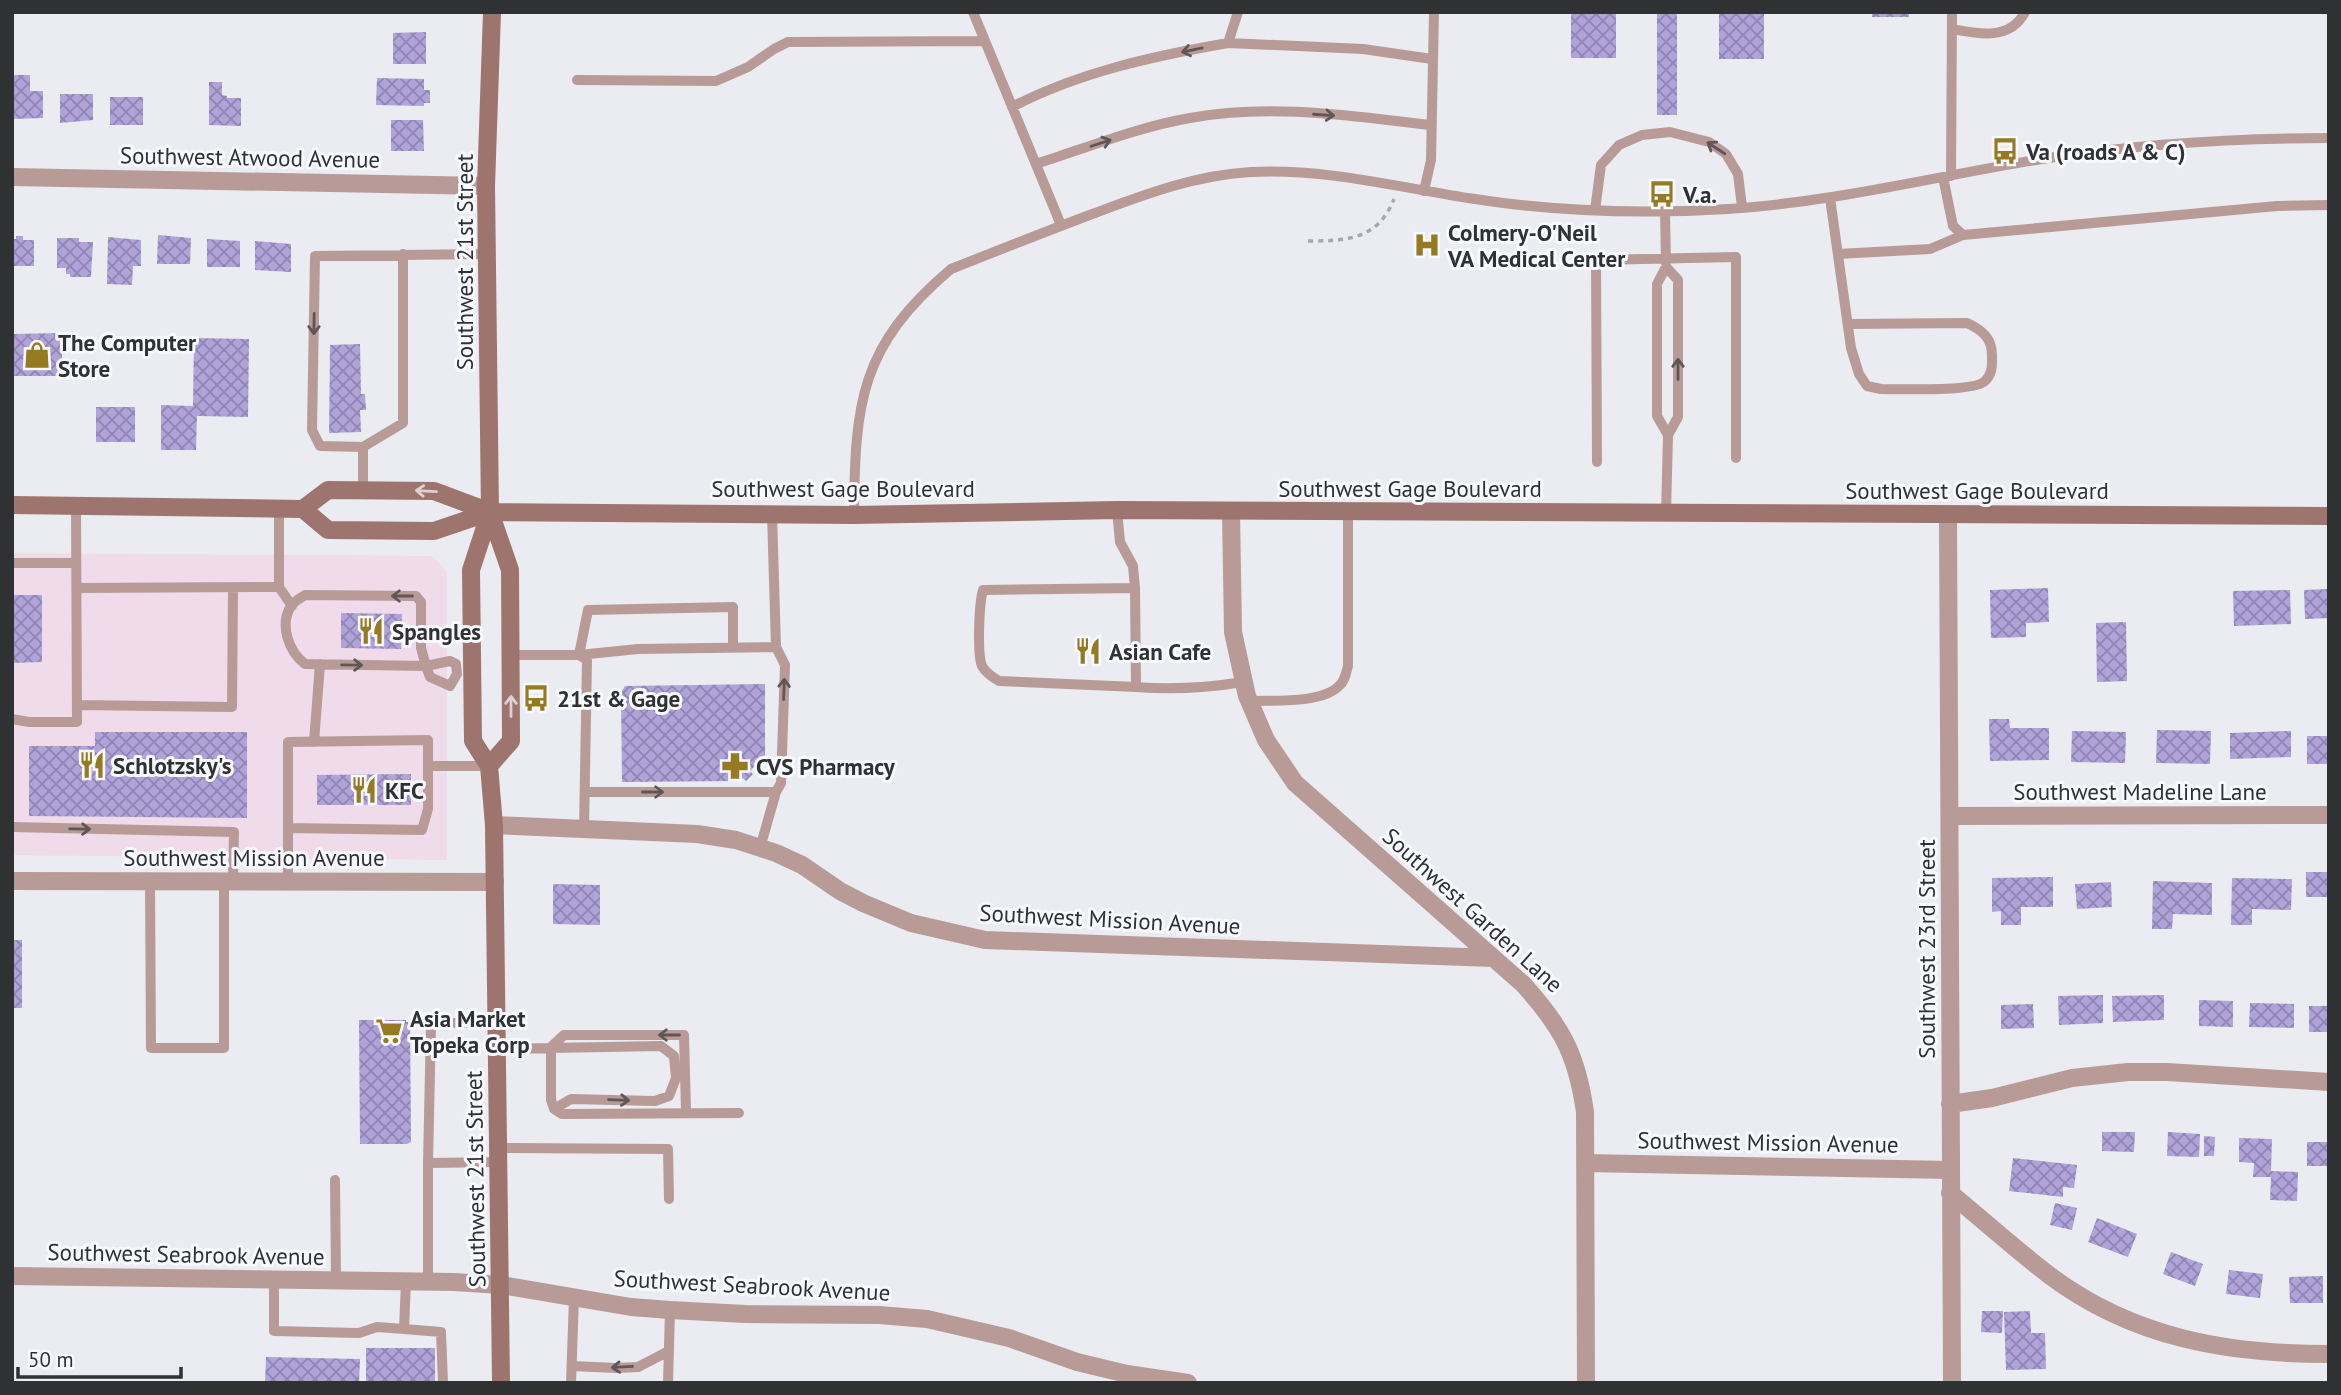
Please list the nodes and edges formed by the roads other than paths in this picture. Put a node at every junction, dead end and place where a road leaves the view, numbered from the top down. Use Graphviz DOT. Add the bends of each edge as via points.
graph roads {
  1 [pos="492,12"];
  2 [pos="973,12"];
  3 [pos="1238,12"];
  4 [pos="1434,12"];
  5 [pos="1952,12"];
  6 [pos="2025,12"];
  7 [pos="1951,29"];
  8 [pos="985,41"];
  9 [pos="1228,43"];
  10 [pos="1432,58"];
  11 [pos="577,80"];
  12 [pos="1012,107"];
  13 [pos="1430,125"];
  14 [pos="2329,138"];
  15 [pos="1036,164"];
  16 [pos="12,177"];
  17 [pos="1947,177"];
  18 [pos="486,186"];
  19 [pos="1424,191"];
  20 [pos="1830,198"];
  21 [pos="2329,205"];
  22 [pos="1742,207"];
  23 [pos="1595,210"];
  24 [pos="1665,211"];
  25 [pos="1061,225"];
  26 [pos="1964,235"];
  27 [pos="403,254"];
  28 [pos="487,254"];
  29 [pos="1838,254"];
  30 [pos="1666,262"];
  31 [pos="1848,324"];
  32 [pos="1668,435"];
  33 [pos="363,447"];
  34 [pos="1737,458"];
  35 [pos="1597,462"];
  36 [pos="363,490"];
  37 [pos="12,505"];
  38 [pos="76,507"];
  39 [pos="279,508"];
  40 [pos="303,509"];
  41 [pos="1117,510"];
  42 [pos="490,512"];
  43 [pos="1231,512"];
  44 [pos="1348,512"];
  45 [pos="772,514"];
  46 [pos="1667,514"];
  47 [pos="854,515"];
  48 [pos="1948,515"];
  49 [pos="2329,516"];
  50 [pos="12,563"];
  51 [pos="76,563"];
  52 [pos="279,587"];
  53 [pos="76,588"];
  54 [pos="1135,588"];
  55 [pos="233,589"];
  56 [pos="292,606"];
  57 [pos="733,647"];
  58 [pos="776,647"];
  59 [pos="511,654"];
  60 [pos="579,654"];
  61 [pos="320,664"];
  62 [pos="426,666"];
  63 [pos="464,674"];
  64 [pos="1242,682"];
  65 [pos="1136,687"];
  66 [pos="1249,701"];
  67 [pos="77,705"];
  68 [pos="12,719"];
  69 [pos="314,741"];
  70 [pos="428,766"];
  71 [pos="489,766"];
  72 [pos="585,792"];
  73 [pos="776,792"];
  74 [pos="2329,815"];
  75 [pos="1951,816"];
  76 [pos="494,825"];
  77 [pos="12,827"];
  78 [pos="288,828"];
  79 [pos="584,830"];
  80 [pos="760,848"];
  81 [pos="12,881"];
  82 [pos="150,881"];
  83 [pos="229,881"];
  84 [pos="288,882"];
  85 [pos="495,882"];
  86 [pos="1493,958"];
  87 [pos="497,1021"];
  88 [pos="551,1047"];
  89 [pos="498,1049"];
  90 [pos="2329,1083"];
  91 [pos="1950,1104"];
  92 [pos="554,1109"];
  93 [pos="685,1112"];
  94 [pos="738,1113"];
  95 [pos="499,1155"];
  96 [pos="428,1163"];
  97 [pos="1585,1163"];
  98 [pos="1950,1170"];
  99 [pos="335,1180"];
  100 [pos="1950,1193"];
  101 [pos="669,1199"];
  102 [pos="12,1276"];
  103 [pos="274,1280"];
  104 [pos="336,1281"];
  105 [pos="405,1282"];
  106 [pos="428,1282"];
  107 [pos="501,1286"];
  108 [pos="574,1298"];
  109 [pos="670,1310"];
  110 [pos="404,1329"];
  111 [pos="669,1351"];
  112 [pos="2329,1354"];
  113 [pos="572,1366"];
  114 [pos="443,1383"];
  115 [pos="501,1383"];
  116 [pos="571,1383"];
  117 [pos="668,1383"];
  118 [pos="1188,1383"];
  119 [pos="1586,1383"];
  120 [pos="1952,1383"];
  1 -- 18 [label="main road, Southwest 21st Street"];
  2 -- 8 [label="lane"];
  3 -- 9 [label="lane"];
  4 -- 10 [label="lane"];
  5 -- 7 [label="lane"];
  6 -- 7 [label="lane" via="2002,33"];
  7 -- 17 [label="lane"];
  8 -- 11 [label="lane" via="788,42 716,81"];
  8 -- 12 [label="lane"];
  9 -- 10 [label="lane" via="1363,49"];
  9 -- 12 [label="lane, one-way" via="1114,67"];
  10 -- 13 [label="lane"];
  12 -- 15 [label="lane"];
  15 -- 13 [label="lane, one-way" via="1191,117 1297,113"];
  13 -- 19 [label="lane" via="1431,160"];
  14 -- 17 [label="lane" via="2098,151"];
  15 -- 25 [label="lane"];
  16 -- 18 [label="street, Southwest Atwood Avenue"];
  17 -- 20 [label="lane"];
  17 -- 26 [label="lane" via="1953,226"];
  18 -- 28 [label="main road, Southwest 21st Street"];
  19 -- 23 [label="lane"];
  19 -- 25 [label="lane" via="1319,174 1249,172 1160,188"];
  20 -- 22 [label="lane"];
  20 -- 29 [label="lane"];
  21 -- 26 [label="lane"];
  22 -- 23 [label="lane, one-way" via="1738,174 1726,154 1709,142 1670,132 1642,135 1619,145 1601,165"];
  22 -- 24 [label="lane"];
  23 -- 24 [label="lane"];
  24 -- 30 [label="lane"];
  25 -- 47 [label="lane" via="951,269 899,321 875,361 860,405"];
  26 -- 29 [label="lane" via="1930,249"];
  27 -- 28 [label="lane"];
  27 -- 33 [label="lane" via="403,423"];
  27 -- 33 [label="lane, one-way" via="315,256 313,430 320,446"];
  28 -- 42 [label="main road, Southwest 21st Street"];
  29 -- 31 [label="lane"];
  30 -- 32 [label="lane" via="1657,284 1657,416"];
  32 -- 30 [label="lane, one-way" via="1678,417 1678,280"];
  30 -- 34 [label="lane" via="1736,257"];
  30 -- 35 [label="lane" via="1596,260"];
  31 -- 31 [label="lane" via="1851,348 1867,386 1970,387 1984,383 1992,370 1992,345 1982,330 1967,323"];
  32 -- 46 [label="lane"];
  33 -- 36 [label="lane"];
  36 -- 40 [label="main road, Southwest Gage Boulevard" via="328,490"];
  42 -- 36 [label="main road, Southwest Gage Boulevard, one-way" via="434,491"];
  37 -- 38 [label="main road"];
  38 -- 39 [label="main road"];
  38 -- 51 [label="lane"];
  39 -- 40 [label="main road"];
  39 -- 52 [label="lane"];
  40 -- 42 [label="main road, Southwest Gage Boulevard" via="328,530 434,531"];
  41 -- 43 [label="main road, Southwest Gage Boulevard"];
  41 -- 47 [label="main road, Southwest Gage Boulevard"];
  41 -- 54 [label="lane" via="1120,542 1133,566"];
  42 -- 45 [label="main road, Southwest Gage Boulevard"];
  42 -- 59 [label="main road, Southwest 21st Street" via="510,570"];
  42 -- 63 [label="main road, Southwest 21st Street" via="471,570"];
  43 -- 44 [label="main road, Southwest Gage Boulevard"];
  43 -- 64 [label="street, Southwest Garden Lane" via="1233,632"];
  44 -- 46 [label="main road, Southwest Gage Boulevard"];
  44 -- 66 [label="lane" via="1345,678 1321,696"];
  45 -- 47 [label="main road, Southwest Gage Boulevard"];
  45 -- 58 [label="lane"];
  46 -- 48 [label="main road, Southwest Gage Boulevard"];
  48 -- 49 [label="main road, Southwest Gage Boulevard"];
  48 -- 75 [label="street, Southwest 23rd Street"];
  50 -- 51 [label="lane"];
  51 -- 53 [label="lane"];
  52 -- 55 [label="lane"];
  52 -- 56 [label="lane"];
  53 -- 55 [label="lane"];
  53 -- 67 [label="lane"];
  54 -- 65 [label="lane"];
  54 -- 65 [label="lane" via="983,590 979,602 980,662 986,673 999,681"];
  55 -- 67 [label="lane" via="232,707"];
  56 -- 61 [label="lane" via="287,638 294,656 304,664"];
  62 -- 56 [label="lane, one-way" via="421,648 421,603 416,596 304,595"];
  57 -- 58 [label="lane"];
  57 -- 60 [label="lane"];
  57 -- 60 [label="lane" via="733,607 588,610"];
  73 -- 58 [label="lane, one-way" via="781,783 785,665"];
  59 -- 60 [label="lane"];
  71 -- 59 [label="main road, Southwest 21st Street, one-way" via="511,741"];
  60 -- 72 [label="lane" via="587,660"];
  61 -- 62 [label="lane, one-way"];
  61 -- 69 [label="lane"];
  62 -- 63 [label="lane" via="450,661"];
  62 -- 63 [label="lane" via="430,677 450,686"];
  63 -- 71 [label="main road, Southwest 21st Street" via="473,741"];
  64 -- 65 [label="lane" via="1172,690"];
  64 -- 66 [label="street, Southwest Garden Lane"];
  66 -- 86 [label="street, Southwest Garden Lane" via="1266,740 1295,783"];
  67 -- 68 [label="lane" via="77,722"];
  69 -- 70 [label="lane" via="428,740"];
  69 -- 78 [label="lane" via="288,742"];
  70 -- 71 [label="lane"];
  70 -- 78 [label="lane" via="428,809 422,830"];
  71 -- 76 [label="main road, Southwest 21st Street"];
  72 -- 73 [label="lane, one-way"];
  72 -- 79 [label="lane"];
  73 -- 80 [label="lane"];
  74 -- 75 [label="street, Southwest Madeline Lane"];
  75 -- 91 [label="street, Southwest 23rd Street"];
  76 -- 79 [label="street, Southwest Mission Avenue"];
  76 -- 85 [label="main road, Southwest 21st Street"];
  77 -- 83 [label="lane, one-way" via="234,832"];
  78 -- 84 [label="lane"];
  79 -- 80 [label="street, Southwest Mission Avenue" via="697,834"];
  80 -- 86 [label="street, Southwest Mission Avenue" via="802,865 875,908 935,930 985,940"];
  81 -- 82 [label="street, Southwest Mission Avenue"];
  82 -- 83 [label="street, Southwest Mission Avenue"];
  82 -- 83 [label="lane" via="151,1048 224,1048"];
  83 -- 84 [label="street, Southwest Mission Avenue"];
  84 -- 85 [label="street, Southwest Mission Avenue"];
  85 -- 87 [label="main road, Southwest 21st Street"];
  86 -- 97 [label="street, Southwest Garden Lane" via="1548,1011 1567,1044 1582,1090"];
  87 -- 89 [label="main road, Southwest 21st Street"];
  87 -- 96 [label="lane" via="431,1024"];
  88 -- 89 [label="lane"];
  88 -- 92 [label="lane"];
  92 -- 88 [label="lane, one-way" via="571,1099 655,1101 668,1096 676,1078 674,1056 661,1046"];
  93 -- 88 [label="lane, one-way" via="684,1035 564,1035"];
  89 -- 95 [label="main road, Southwest 21st Street"];
  90 -- 91 [label="street" via="2128,1072 2072,1078"];
  91 -- 98 [label="street, Southwest 23rd Street"];
  92 -- 93 [label="lane" via="562,1114"];
  93 -- 94 [label="lane"];
  95 -- 96 [label="lane"];
  95 -- 101 [label="lane" via="668,1149"];
  95 -- 107 [label="main road, Southwest 21st Street"];
  96 -- 106 [label="lane"];
  97 -- 98 [label="street, Southwest Mission Avenue"];
  97 -- 119 [label="street, Southwest Garden Lane"];
  98 -- 100 [label="street, Southwest 23rd Street"];
  99 -- 104 [label="lane"];
  100 -- 112 [label="street" via="2050,1276 2119,1316 2197,1343 2245,1351"];
  100 -- 120 [label="street, Southwest 23rd Street"];
  102 -- 103 [label="street, Southwest Seabrook Avenue"];
  103 -- 104 [label="street, Southwest Seabrook Avenue"];
  103 -- 110 [label="lane" via="274,1331"];
  104 -- 105 [label="street, Southwest Seabrook Avenue"];
  105 -- 106 [label="street, Southwest Seabrook Avenue"];
  105 -- 110 [label="lane"];
  106 -- 107 [label="street, Southwest Seabrook Avenue"];
  107 -- 108 [label="street, Southwest Seabrook Avenue"];
  107 -- 115 [label="main road, Southwest 21st Street"];
  108 -- 109 [label="street, Southwest Seabrook Avenue"];
  108 -- 113 [label="lane"];
  109 -- 111 [label="lane"];
  109 -- 118 [label="street, Southwest Seabrook Avenue" via="926,1319 1009,1338 1090,1365"];
  110 -- 114 [label="lane" via="441,1332"];
  111 -- 113 [label="lane, one-way" via="638,1367"];
  111 -- 117 [label="lane"];
  113 -- 116 [label="lane"];
}
